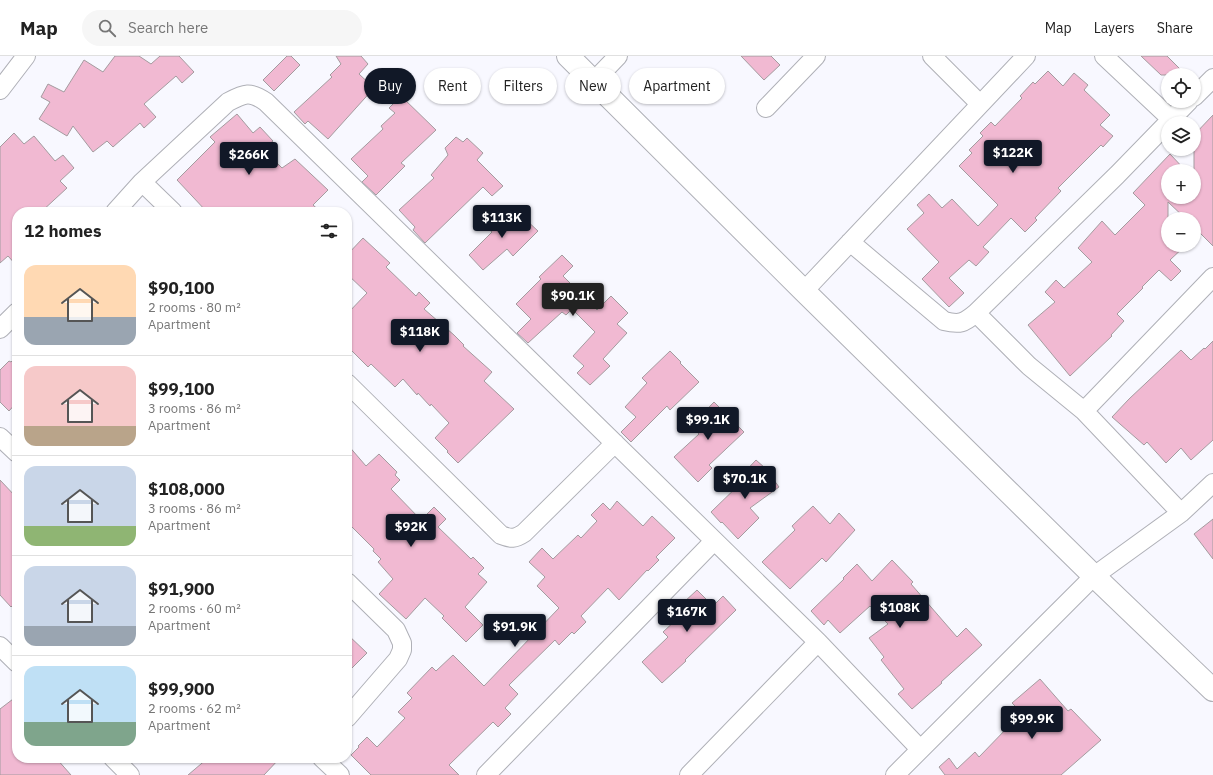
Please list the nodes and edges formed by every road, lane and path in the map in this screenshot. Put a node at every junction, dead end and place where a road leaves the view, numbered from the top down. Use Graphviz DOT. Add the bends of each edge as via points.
graph roads {
  1 [pos="26,56"];
  2 [pos="568,56"];
  3 [pos="618,56"];
  4 [pos="816,56"];
  5 [pos="932,56"];
  6 [pos="1026,56"];
  7 [pos="1104,56"];
  8 [pos="580,68"];
  9 [pos="606,68"];
  10 [pos="1213,78"];
  11 [pos="1201,89"];
  12 [pos="0,90"];
  13 [pos="617,104"];
  14 [pos="980,104"];
  15 [pos="766,108"];
  16 [pos="1183,108"];
  17 [pos="1168,116"];
  18 [pos="1174,116"];
  19 [pos="1161,129"];
  20 [pos="142,182"];
  21 [pos="120,207"];
  22 [pos="168,207"];
  23 [pos="850,242"];
  24 [pos="1213,277"];
  25 [pos="804,291"];
  26 [pos="976,314"];
  27 [pos="12,317"];
  28 [pos="0,329"];
  29 [pos="352,388"];
  30 [pos="1084,411"];
  31 [pos="0,437"];
  32 [pos="615,444"];
  33 [pos="12,449"];
  34 [pos="1213,483"];
  35 [pos="1181,513"];
  36 [pos="714,541"];
  37 [pos="1094,576"];
  38 [pos="352,587"];
  39 [pos="818,642"];
  40 [pos="0,646"];
  41 [pos="12,658"];
  42 [pos="1213,690"];
  43 [pos="352,712"];
  44 [pos="920,749"];
  45 [pos="118,763"];
  46 [pos="327,763"];
  47 [pos="130,775"];
  48 [pos="340,775"];
  49 [pos="486,775"];
  50 [pos="689,775"];
  51 [pos="895,775"];
  1 -- 12 [label="street"];
  2 -- 8 [label="street"];
  3 -- 9 [label="street"];
  4 -- 15 [label="street"];
  5 -- 14 [label="street"];
  6 -- 14 [label="street"];
  7 -- 17 [label="street"];
  10 -- 11 [label="street"];
  13 -- 25 [label="street"];
  14 -- 23 [label="street"];
  16 -- 18 [label="street"];
  19 -- 26 [label="street"];
  20 -- 21 [label="street"];
  20 -- 22 [label="street"];
  20 -- 32 [label="street" via="228,102 241,95 255,95 266,102"];
  23 -- 25 [label="street"];
  23 -- 26 [label="street" via="944,321 962,323"];
  24 -- 30 [label="street"];
  25 -- 37 [label="street"];
  26 -- 30 [label="street" via="1029,366"];
  27 -- 28 [label="street"];
  29 -- 32 [label="street" via="501,535 510,539 524,533"];
  30 -- 35 [label="street"];
  31 -- 33 [label="street"];
  32 -- 36 [label="street"];
  34 -- 35 [label="street"];
  35 -- 37 [label="street"];
  36 -- 39 [label="street"];
  36 -- 49 [label="street"];
  37 -- 42 [label="street"];
  37 -- 44 [label="street"];
  38 -- 43 [label="street" via="396,630 402,643 402,650 398,659"];
  39 -- 44 [label="street"];
  39 -- 50 [label="street"];
  40 -- 41 [label="street"];
  44 -- 51 [label="street"];
  45 -- 47 [label="street"];
  46 -- 48 [label="street"];
}
